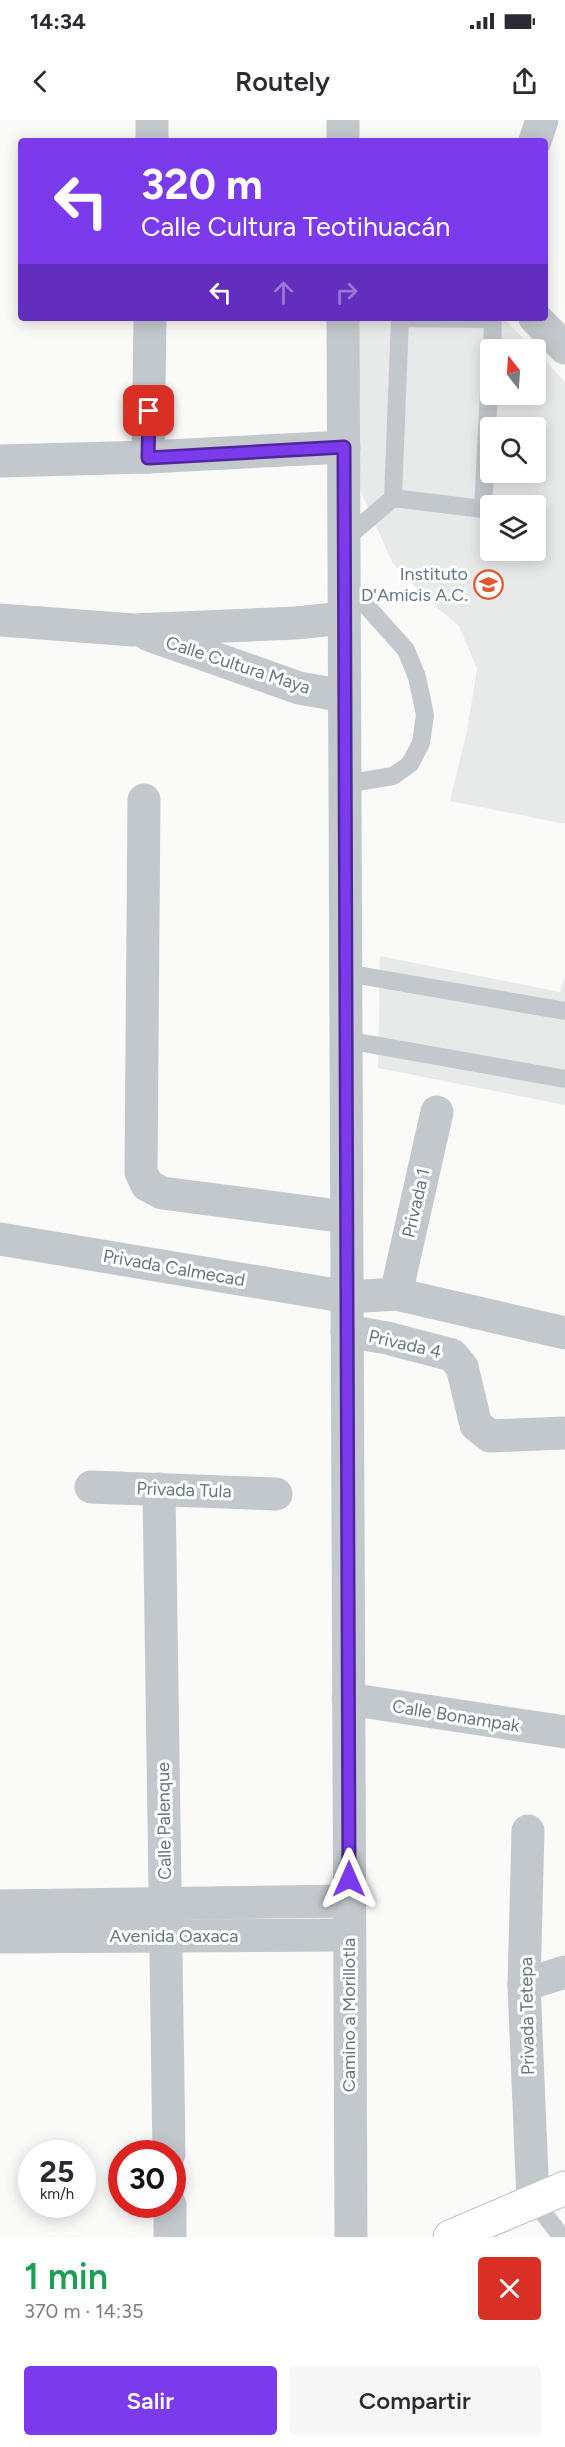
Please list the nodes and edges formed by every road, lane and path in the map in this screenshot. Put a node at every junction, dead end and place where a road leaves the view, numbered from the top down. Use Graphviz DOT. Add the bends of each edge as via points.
graph roads {
  1 [pos="152,120"];
  2 [pos="343,120"];
  3 [pos="542,120"];
  4 [pos="152,138"];
  5 [pos="343,138"];
  6 [pos="536,138"];
  7 [pos="150,321"];
  8 [pos="343,321"];
  9 [pos="400,321"];
  10 [pos="493,321"];
  11 [pos="538,321"];
  12 [pos="492,339"];
  13 [pos="565,348"];
  14 [pos="488,405"];
  15 [pos="344,447"];
  16 [pos="148,458"];
  17 [pos="0,461"];
  18 [pos="393,498"];
  19 [pos="344,540"];
  20 [pos="344,582"];
  21 [pos="344,618"];
  22 [pos="0,620"];
  23 [pos="133,630"];
  24 [pos="344,696"];
  25 [pos="345,784"];
  26 [pos="144,800"];
  27 [pos="346,973"];
  28 [pos="565,1011"];
  29 [pos="346,1040"];
  30 [pos="565,1079"];
  31 [pos="437,1112"];
  32 [pos="346,1216"];
  33 [pos="0,1239"];
  34 [pos="396,1294"];
  35 [pos="348,1297"];
  36 [pos="347,1331"];
  37 [pos="565,1333"];
  38 [pos="565,1433"];
  39 [pos="91,1487"];
  40 [pos="159,1489"];
  41 [pos="276,1494"];
  42 [pos="348,1699"];
  43 [pos="565,1732"];
  44 [pos="528,1831"];
  45 [pos="349,1901"];
  46 [pos="0,1906"];
  47 [pos="165,1920"];
  48 [pos="349,1935"];
  49 [pos="0,1937"];
  50 [pos="565,1972"];
  51 [pos="524,1985"];
  52 [pos="169,2140"];
  53 [pos="565,2188"];
  54 [pos="533,2200"];
  55 [pos="170,2218"];
  56 [pos="170,2237"];
  57 [pos="351,2237"];
  58 [pos="450,2237"];
  59 [pos="562,2237"];
  1 -- 4 [label="street"];
  2 -- 5 [label="street"];
  3 -- 6 [label="street"];
  7 -- 16 [label="street"];
  8 -- 15 [label="street, Camino a Morillotla"];
  9 -- 18 [label="lane"];
  10 -- 12 [label="lane"];
  11 -- 13 [label="street"];
  14 -- 18 [label="lane" via="483,509"];
  15 -- 16 [label="street"];
  15 -- 19 [label="street, Camino a Morillotla"];
  16 -- 17 [label="street"];
  18 -- 19 [label="lane"];
  19 -- 20 [label="street, Camino a Morillotla"];
  20 -- 21 [label="street, Camino a Morillotla"];
  20 -- 25 [label="lane" via="406,650 425,715 421,743 410,764 393,776"];
  21 -- 23 [label="street, Calle Cultura Maya"];
  21 -- 24 [label="street, Camino a Morillotla"];
  22 -- 23 [label="street, Calle Cultura Maya"];
  23 -- 24 [label="street, Calle Cultura Maya" via="299,687"];
  24 -- 25 [label="street, Camino a Morillotla"];
  25 -- 27 [label="street, Camino a Morillotla"];
  26 -- 32 [label="street" via="141,1172 147,1185 162,1193"];
  27 -- 28 [label="lane"];
  27 -- 29 [label="street, Camino a Morillotla"];
  29 -- 30 [label="lane"];
  29 -- 32 [label="street, Camino a Morillotla"];
  31 -- 34 [label="street, Privada 1"];
  32 -- 35 [label="street, Camino a Morillotla"];
  33 -- 35 [label="street, Privada Calmecad"];
  34 -- 35 [label="street, Privada Calmecad"];
  34 -- 37 [label="street, Privada Calmecad"];
  35 -- 36 [label="street, Camino a Morillotla"];
  36 -- 38 [label="street, Privada 4" via="452,1355 462,1367 476,1425 490,1436"];
  36 -- 42 [label="street, Camino a Morillotla"];
  39 -- 40 [label="street, Privada Tula"];
  40 -- 41 [label="street, Privada Tula"];
  40 -- 47 [label="street, Calle Palenque"];
  42 -- 43 [label="street, Calle Bonampak"];
  42 -- 45 [label="street, Camino a Morillotla"];
  44 -- 51 [label="street, Privada Tetepa"];
  45 -- 47 [label="street, Avenida Oaxaca"];
  45 -- 48 [label="street, Camino a Morillotla"];
  46 -- 47 [label="street, Avenida Oaxaca"];
  47 -- 48 [label="street, Avenida Oaxaca"];
  47 -- 49 [label="street, Avenida Oaxaca"];
  47 -- 52 [label="street, Calle Palenque"];
  48 -- 57 [label="street, Camino a Morillotla"];
  50 -- 51 [label="street"];
  51 -- 54 [label="street, Privada Tetepa"];
  53 -- 54 [label="street"];
  54 -- 58 [label="street"];
  54 -- 59 [label="lane"];
  55 -- 56 [label="street"];
}
